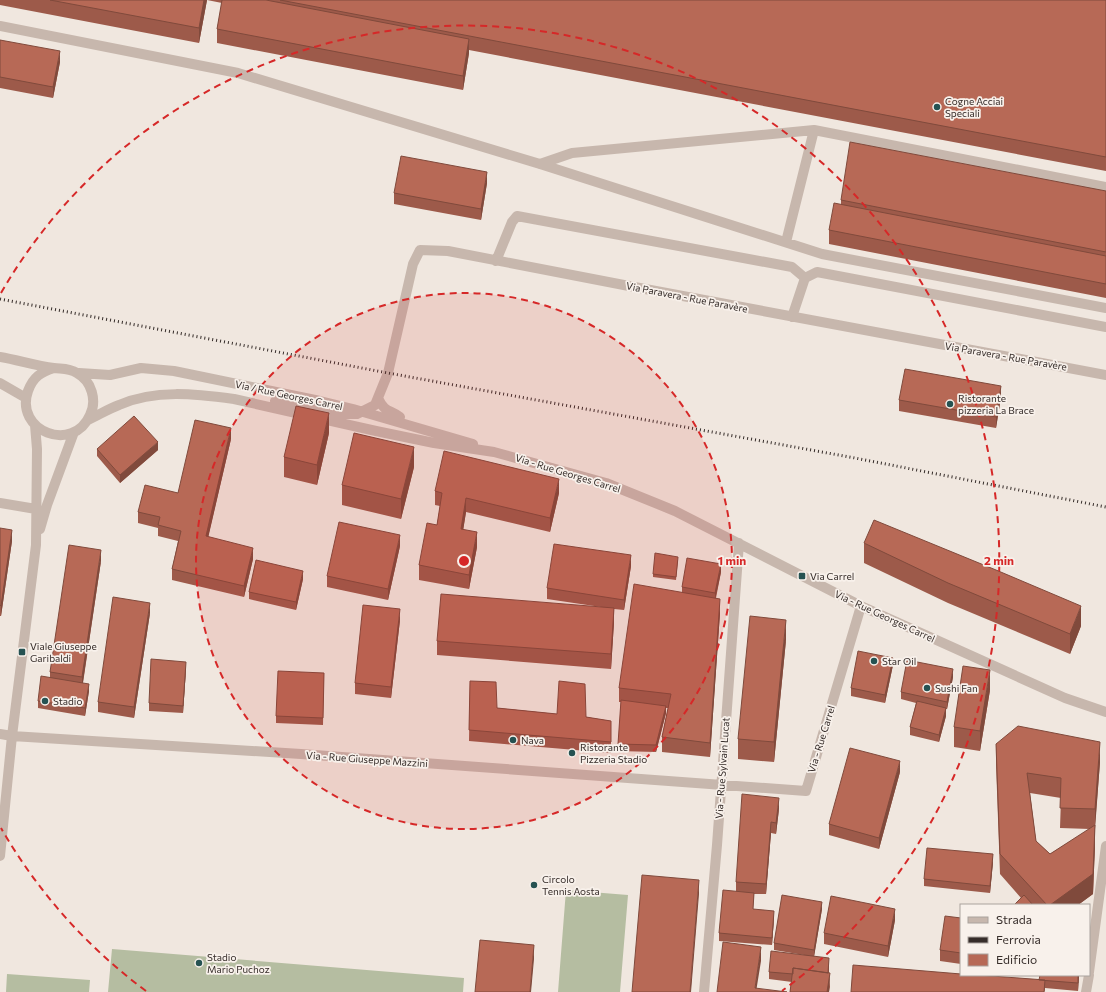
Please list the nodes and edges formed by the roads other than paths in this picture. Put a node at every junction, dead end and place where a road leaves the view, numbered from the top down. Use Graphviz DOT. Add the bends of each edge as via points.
graph roads {
  1 [pos="0,26"];
  2 [pos="814,130"];
  3 [pos="540,164"];
  4 [pos="1106,188"];
  5 [pos="786,242"];
  6 [pos="496,261"];
  7 [pos="805,278"];
  8 [pos="1106,308"];
  9 [pos="792,317"];
  10 [pos="1106,327"];
  11 [pos="0,357"];
  12 [pos="54,368"];
  13 [pos="79,374"];
  14 [pos="1106,375"];
  15 [pos="0,383"];
  16 [pos="175,394"];
  17 [pos="26,398"];
  18 [pos="378,398"];
  19 [pos="361,411"];
  20 [pos="88,420"];
  21 [pos="35,425"];
  22 [pos="412,426"];
  23 [pos="74,432"];
  24 [pos="494,452"];
  25 [pos="0,503"];
  26 [pos="36,509"];
  27 [pos="739,543"];
  28 [pos="36,545"];
  29 [pos="861,606"];
  30 [pos="1106,712"];
  31 [pos="0,734"];
  32 [pos="12,736"];
  33 [pos="721,785"];
  34 [pos="1106,846"];
  35 [pos="0,856"];
  36 [pos="1090,966"];
  37 [pos="1089,976"];
  38 [pos="704,992"];
  39 [pos="1086,992"];
  1 -- 3 [label="street" via="238,73"];
  2 -- 3 [label="street" via="572,154"];
  2 -- 4 [label="street"];
  2 -- 5 [label="street"];
  3 -- 5 [label="street"];
  5 -- 8 [label="street" via="822,254"];
  6 -- 7 [label="street" via="517,216 792,266"];
  6 -- 9 [label="street, Via Paravera - Rue Paravère"];
  6 -- 18 [label="street, Via Paravera - Rue Paravère" via="448,251 420,250 413,264 388,373"];
  7 -- 9 [label="street"];
  7 -- 10 [label="street" via="817,272"];
  9 -- 14 [label="street, Via Paravera - Rue Paravère"];
  11 -- 12 [label="street"];
  12 -- 13 [label="street" via="67,368"];
  12 -- 17 [label="street" via="45,370 31,382"];
  13 -- 19 [label="street, Via / Rue Georges Carrel" via="110,375 141,368 174,371"];
  13 -- 20 [label="street" via="89,384 93,396 92,411"];
  15 -- 17 [label="street"];
  16 -- 19 [label="street" via="186,389 210,389 342,414 357,414"];
  16 -- 20 [label="street, Via - Rue Georges Carrel" via="138,399"];
  16 -- 24 [label="street, Via - Rue Georges Carrel" via="234,399 434,443"];
  17 -- 21 [label="street" via="26,410"];
  18 -- 19 [label="street" via="375,405"];
  18 -- 22 [label="street" via="388,412"];
  19 -- 22 [label="street, Via / Rue Georges Carrel"];
  20 -- 23 [label="street" via="83,427"];
  21 -- 23 [label="street" via="47,434 64,436"];
  21 -- 26 [label="street" via="38,449"];
  22 -- 24 [label="street, Via / Rue Georges Carrel" via="464,440"];
  23 -- 28 [label="street" via="46,506"];
  24 -- 27 [label="street, Via - Rue Georges Carrel" via="606,483 675,511"];
  25 -- 26 [label="street"];
  26 -- 28 [label="street"];
  27 -- 29 [label="street, Via - Rue Georges Carrel"];
  27 -- 33 [label="street, Via - Rue Sylvain Lucat"];
  28 -- 32 [label="street"];
  29 -- 30 [label="street, Via - Rue Georges Carrel" via="1065,698"];
  29 -- 33 [label="street, Via - Rue Carrel" via="806,791"];
  31 -- 32 [label="street, Via - Rue Giuseppe Mazzini"];
  32 -- 33 [label="street, Via - Rue Giuseppe Mazzini"];
  32 -- 35 [label="street"];
  33 -- 38 [label="street, Via - Rue Sylvain Lucat"];
  34 -- 36 [label="street"];
  37 -- 39 [label="street"];
}
